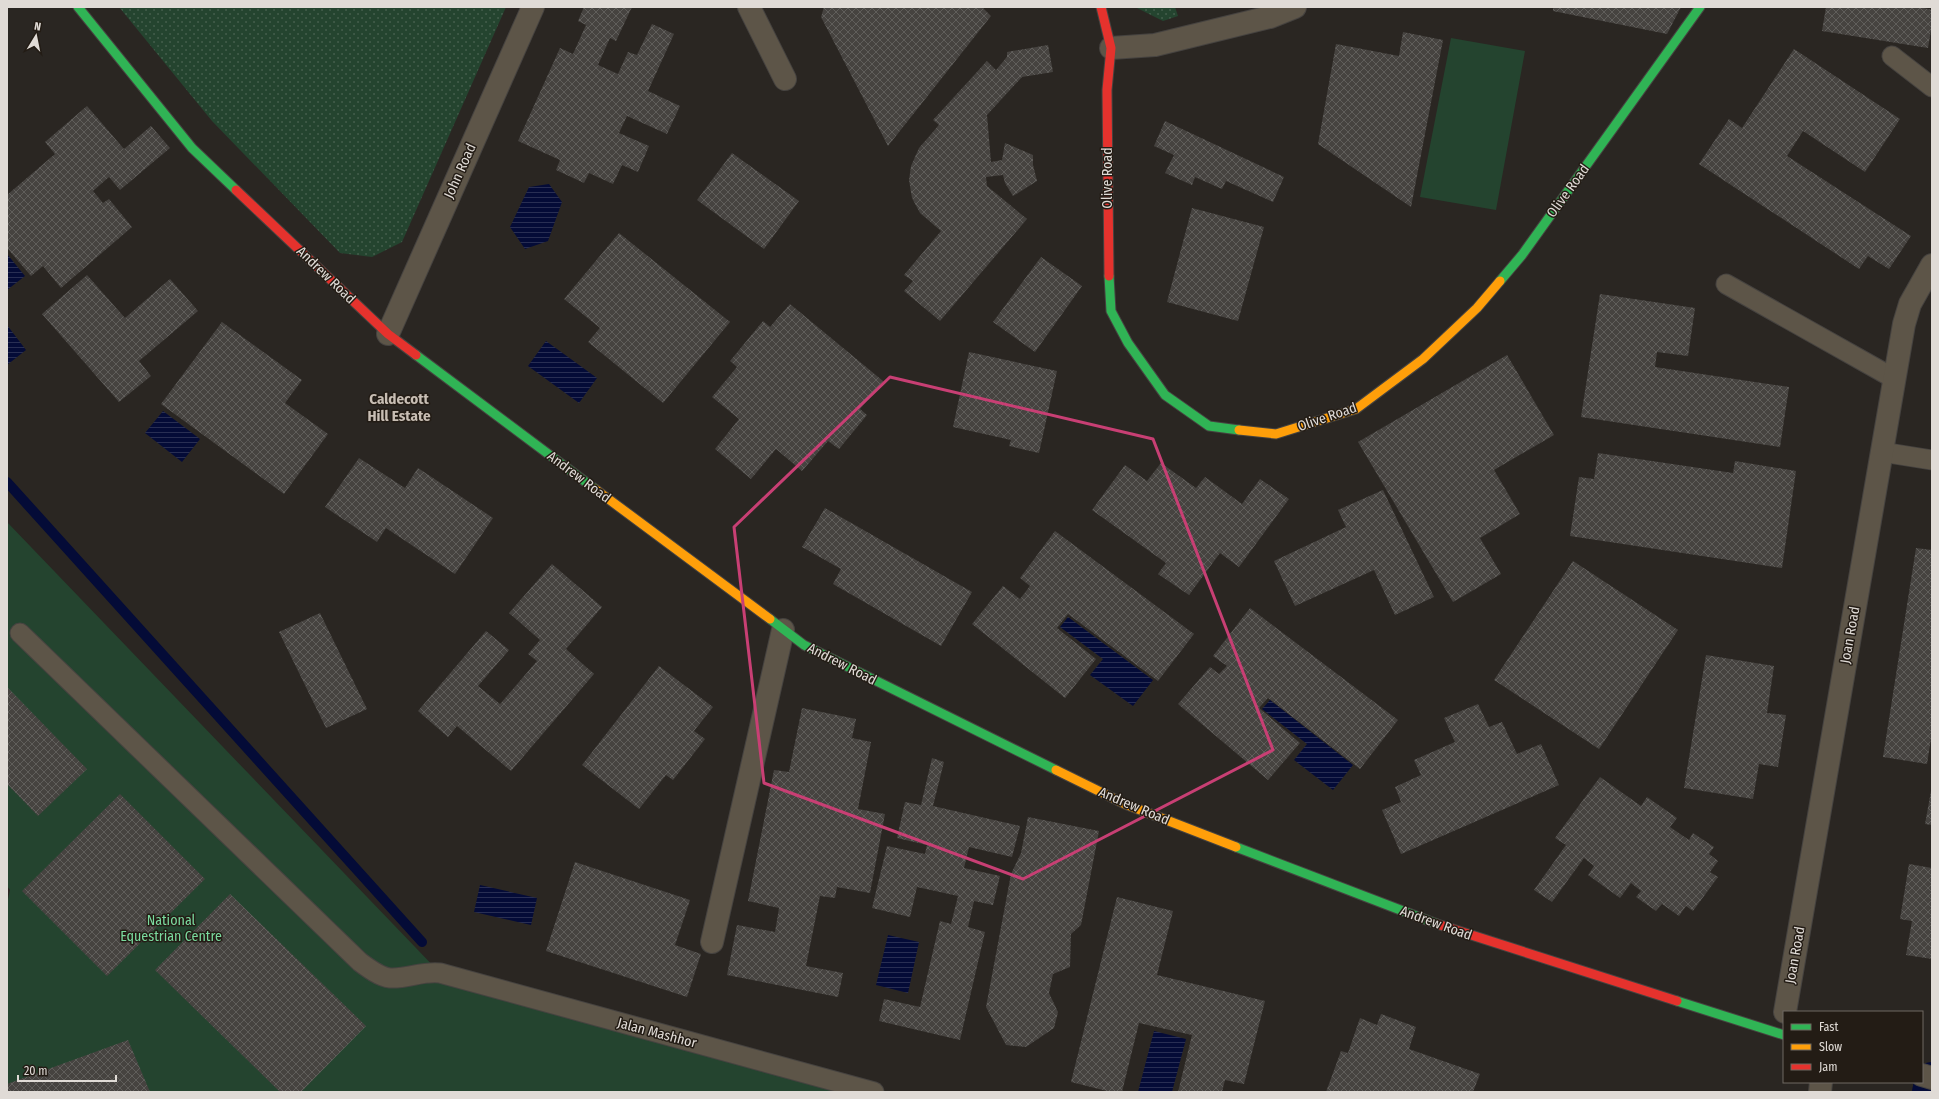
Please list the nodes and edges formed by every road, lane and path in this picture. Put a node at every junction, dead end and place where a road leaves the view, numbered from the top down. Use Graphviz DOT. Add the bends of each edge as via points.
graph roads {
  1 [pos="78,7"];
  2 [pos="533,7"];
  3 [pos="749,7"];
  4 [pos="1101,7"];
  5 [pos="1295,7"];
  6 [pos="1700,7"];
  7 [pos="1111,48"];
  8 [pos="1892,56"];
  9 [pos="785,79"];
  10 [pos="1932,87"];
  11 [pos="1932,265"];
  12 [pos="1726,284"];
  13 [pos="388,334"];
  14 [pos="1895,379"];
  15 [pos="1882,452"];
  16 [pos="1932,460"];
  17 [pos="783,630"];
  18 [pos="20,633"];
  19 [pos="712,942"];
  20 [pos="1785,1011"];
  21 [pos="1783,1029"];
  22 [pos="874,1092"];
  1 -- 13 [label="street, Andrew Road" via="192,148"];
  2 -- 13 [label="street, John Road"];
  3 -- 9 [label="street"];
  4 -- 7 [label="street, Olive Road"];
  5 -- 7 [label="street" via="1270,17 1155,45"];
  6 -- 7 [label="street, Olive Road" via="1522,255 1477,308 1423,359 1356,409 1276,434 1209,426 1165,394 1128,343 1111,311 1107,254 1107,90"];
  8 -- 10 [label="lane"];
  11 -- 14 [label="street, Joan Road" via="1906,314"];
  12 -- 14 [label="lane"];
  13 -- 17 [label="street, Andrew Road"];
  14 -- 15 [label="street, Joan Road"];
  15 -- 16 [label="lane"];
  15 -- 20 [label="street, Joan Road"];
  17 -- 19 [label="street"];
  17 -- 21 [label="street, Andrew Road" via="805,646 1124,804 1455,931"];
  18 -- 22 [label="lane, Jalan Mashhor" via="360,962 373,971 389,978 440,973"];
}
